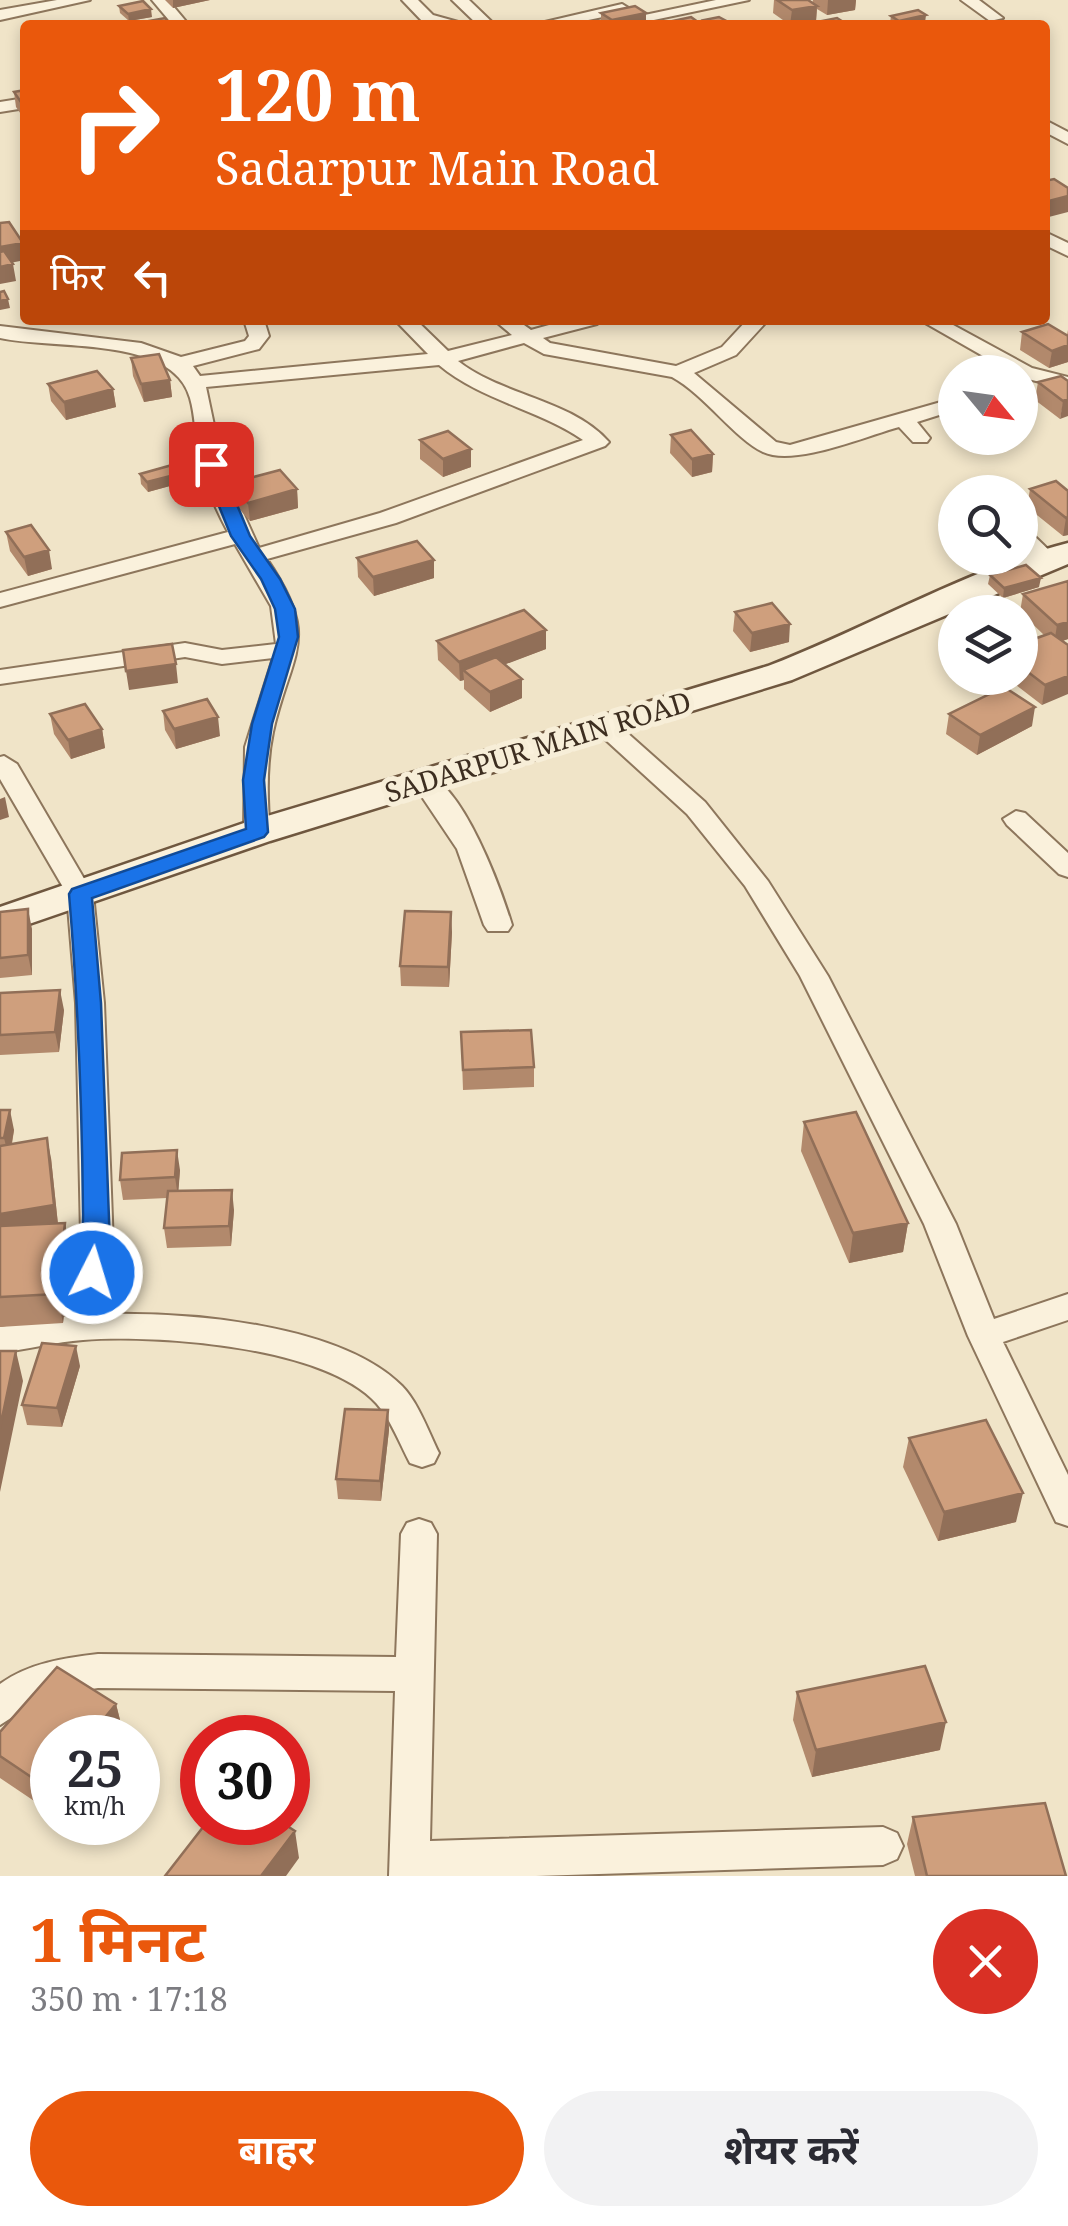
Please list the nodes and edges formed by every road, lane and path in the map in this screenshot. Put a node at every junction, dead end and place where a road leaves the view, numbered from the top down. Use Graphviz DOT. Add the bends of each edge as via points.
graph roads {
  1 [pos="82,0"];
  2 [pos="160,0"];
  3 [pos="410,0"];
  4 [pos="460,0"];
  5 [pos="666,0"];
  6 [pos="741,0"];
  7 [pos="969,0"];
  8 [pos="634,3"];
  9 [pos="701,8"];
  10 [pos="0,14"];
  11 [pos="995,18"];
  12 [pos="428,19"];
  13 [pos="178,20"];
  14 [pos="424,20"];
  15 [pos="433,20"];
  16 [pos="482,20"];
  17 [pos="561,20"];
  18 [pos="633,20"];
  19 [pos="719,20"];
  20 [pos="255,325"];
  21 [pos="410,325"];
  22 [pos="510,325"];
  23 [pos="572,325"];
  24 [pos="753,325"];
  25 [pos="940,325"];
  26 [pos="0,332"];
  27 [pos="526,338"];
  28 [pos="442,359"];
  29 [pos="179,363"];
  30 [pos="678,372"];
  31 [pos="1044,379"];
  32 [pos="1038,381"];
  33 [pos="196,382"];
  34 [pos="1068,383"];
  35 [pos="938,409"];
  36 [pos="904,419"];
  37 [pos="920,438"];
  38 [pos="247,546"];
  39 [pos="1058,557"];
  40 [pos="0,600"];
  41 [pos="285,650"];
  42 [pos="0,676"];
  43 [pos="606,726"];
  44 [pos="4,764"];
  45 [pos="425,782"];
  46 [pos="1016,820"];
  47 [pos="257,832"];
  48 [pos="1068,868"];
  49 [pos="80,894"];
  50 [pos="0,921"];
  51 [pos="498,924"];
  52 [pos="97,1246"];
  53 [pos="0,1250"];
  54 [pos="1068,1306"];
  55 [pos="83,1327"];
  56 [pos="984,1336"];
  57 [pos="0,1340"];
  58 [pos="422,1454"];
  59 [pos="1068,1511"];
  60 [pos="419,1534"];
  61 [pos="414,1674"];
  62 [pos="5,1696"];
  63 [pos="882,1846"];
  64 [pos="409,1868"];
  1 -- 10 [label="street"];
  2 -- 13 [label="street"];
  3 -- 12 [label="street"];
  4 -- 16 [label="street"];
  5 -- 8 [label="street"];
  6 -- 9 [label="street"];
  7 -- 11 [label="street"];
  8 -- 17 [label="street"];
  9 -- 18 [label="street"];
  9 -- 19 [label="street"];
  12 -- 14 [label="street"];
  12 -- 15 [label="street"];
  20 -- 29 [label="street" via="252,345"];
  21 -- 28 [label="street"];
  22 -- 27 [label="street"];
  23 -- 27 [label="street"];
  24 -- 30 [label="street" via="729,351"];
  25 -- 31 [label="street"];
  26 -- 29 [label="street" via="134,348"];
  27 -- 28 [label="street"];
  27 -- 30 [label="street" via="574,355"];
  28 -- 33 [label="street"];
  28 -- 38 [label="street" via="490,390 563,416 598,442 388,518"];
  29 -- 33 [label="street"];
  30 -- 36 [label="street" via="778,450"];
  31 -- 32 [label="street"];
  31 -- 34 [label="street"];
  33 -- 38 [label="street" via="211,464"];
  35 -- 36 [label="street"];
  36 -- 37 [label="street"];
  38 -- 40 [label="street"];
  38 -- 41 [label="street" via="285,609"];
  39 -- 43 [label="street, SADARPUR MAIN ROAD" via="780,673"];
  41 -- 42 [label="street" via="222,657 184,650"];
  41 -- 47 [label="street" via="262,724 254,780"];
  43 -- 45 [label="street, SADARPUR MAIN ROAD"];
  43 -- 56 [label="street" via="696,808 755,881 814,976 940,1224"];
  44 -- 49 [label="street"];
  45 -- 47 [label="street, SADARPUR MAIN ROAD"];
  45 -- 51 [label="street" via="468,838"];
  46 -- 48 [label="street"];
  47 -- 49 [label="street, SADARPUR MAIN ROAD"];
  49 -- 50 [label="street, SADARPUR MAIN ROAD"];
  49 -- 52 [label="street"];
  52 -- 53 [label="street"];
  52 -- 55 [label="street"];
  54 -- 56 [label="street"];
  55 -- 57 [label="street"];
  55 -- 58 [label="street" via="187,1328 272,1341 352,1367 392,1397"];
  56 -- 59 [label="street"];
  60 -- 61 [label="street"];
  61 -- 62 [label="street" via="98,1671 53,1676"];
  61 -- 64 [label="street"];
  63 -- 64 [label="street"];
}
